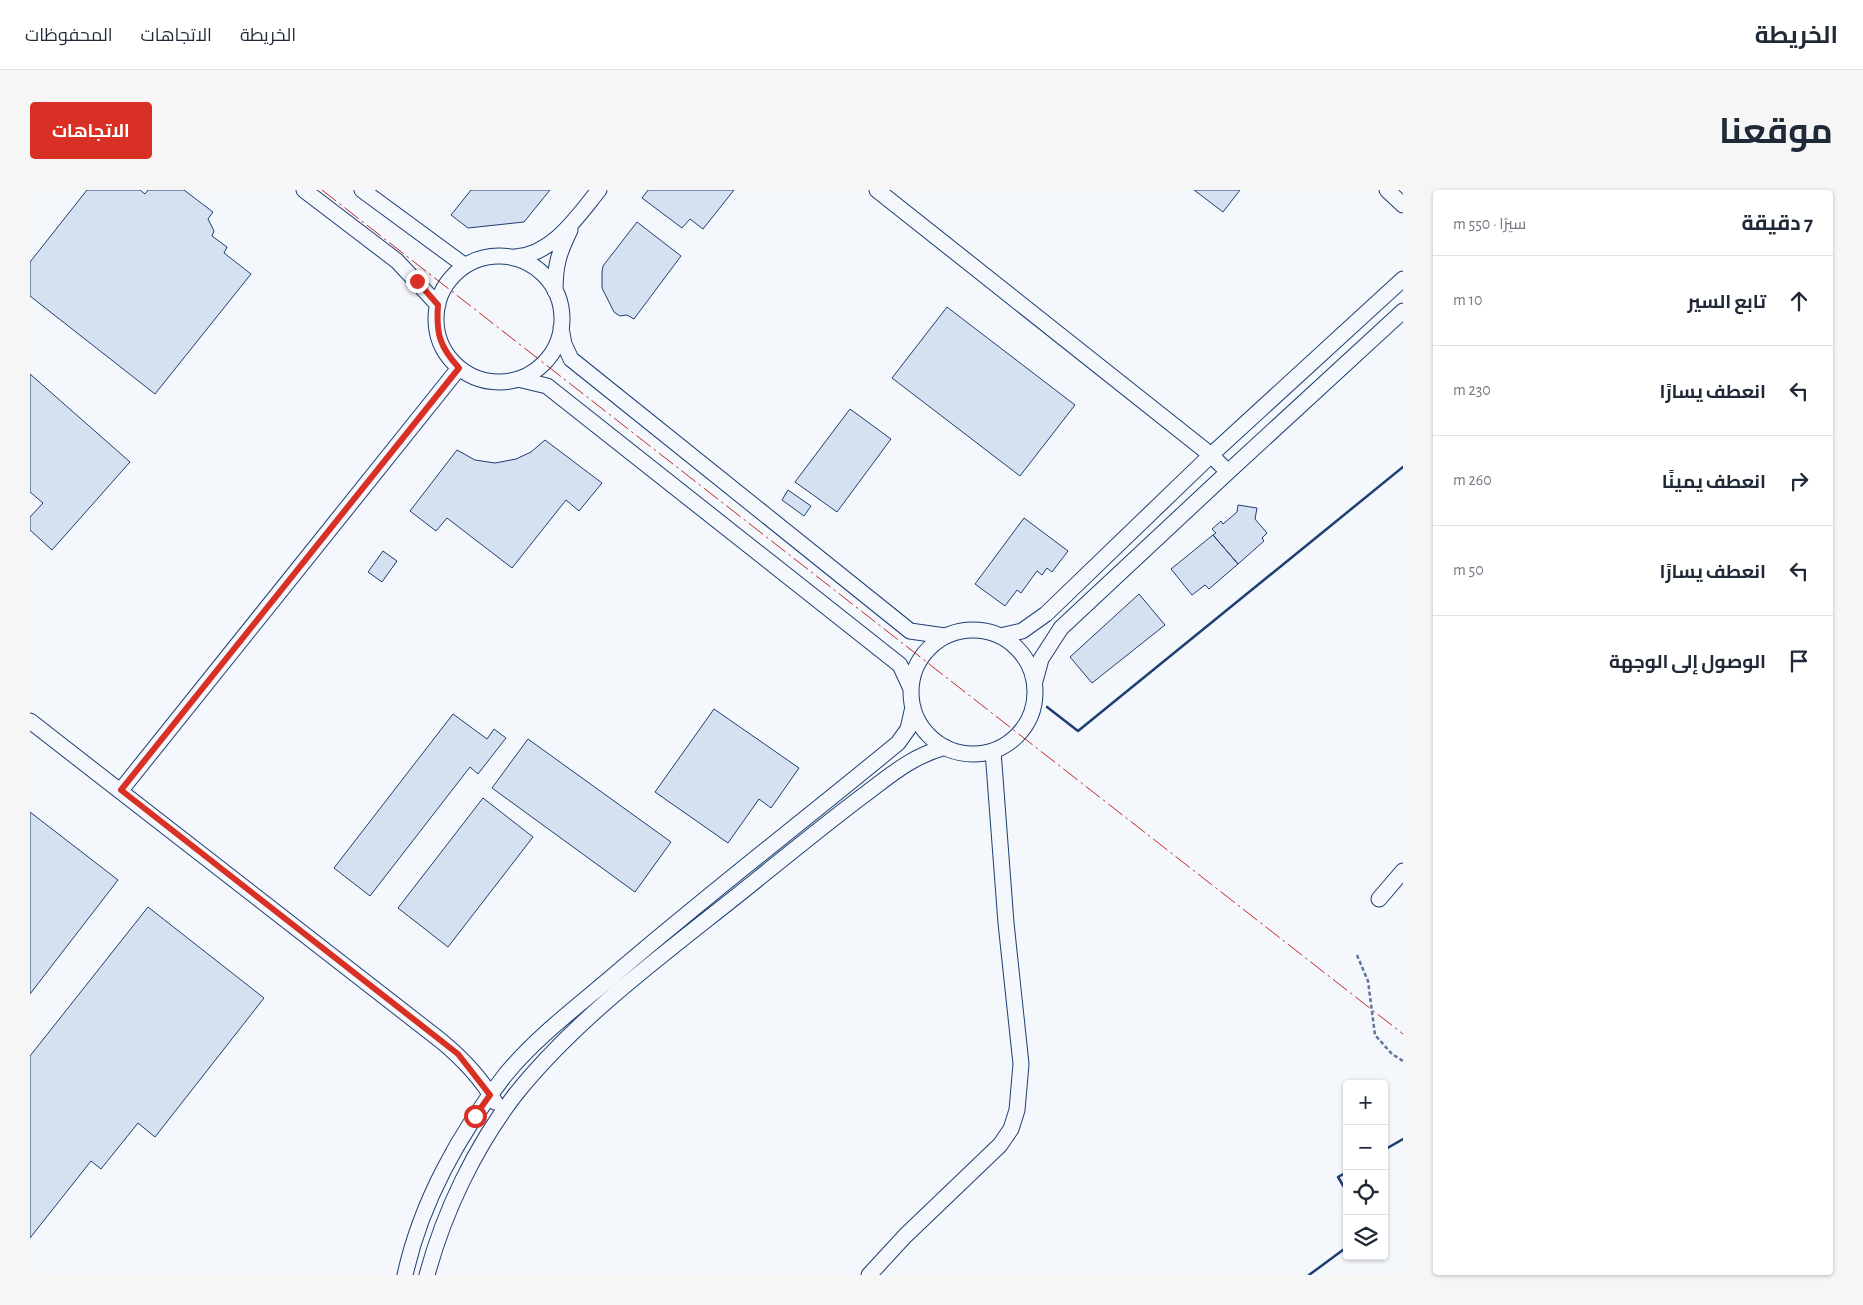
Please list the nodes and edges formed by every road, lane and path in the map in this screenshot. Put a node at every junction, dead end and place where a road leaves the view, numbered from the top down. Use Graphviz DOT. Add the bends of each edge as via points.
graph roads {
  1 [pos="304,190"];
  2 [pos="362,190"];
  3 [pos="599,190"];
  4 [pos="877,190"];
  5 [pos="1387,190"];
  6 [pos="1403,205"];
  7 [pos="576,220"];
  8 [pos="510,257"];
  9 [pos="464,266"];
  10 [pos="1403,279"];
  11 [pos="555,290"];
  12 [pos="438,305"];
  13 [pos="1403,311"];
  14 [pos="561,328"];
  15 [pos="459,368"];
  16 [pos="518,379"];
  17 [pos="1211,455"];
  18 [pos="1228,472"];
  19 [pos="945,636"];
  20 [pos="1000,636"];
  21 [pos="1035,681"];
  22 [pos="911,689"];
  23 [pos="913,707"];
  24 [pos="30,721"];
  25 [pos="945,747"];
  26 [pos="993,751"];
  27 [pos="121,790"];
  28 [pos="1403,871"];
  29 [pos="1379,900"];
  30 [pos="1357,955"];
  31 [pos="1403,1061"];
  32 [pos="490,1095"];
  33 [pos="502,1115"];
  34 [pos="405,1275"];
  35 [pos="427,1275"];
  36 [pos="869,1275"];
  1 -- 12 [label="street" via="397,261"];
  2 -- 9 [label="street"];
  3 -- 7 [label="street"];
  4 -- 17 [label="street"];
  5 -- 6 [label="street"];
  7 -- 8 [label="street" via="535,254"];
  7 -- 11 [label="street" via="558,254"];
  8 -- 9 [label="street" via="491,256"];
  8 -- 11 [label="street" via="529,264 546,277"];
  9 -- 12 [label="street" via="452,276 440,295"];
  10 -- 17 [label="street"];
  11 -- 14 [label="street" via="561,309"];
  12 -- 15 [label="street" via="437,330 446,354"];
  13 -- 18 [label="street"];
  14 -- 16 [label="street" via="557,344 546,360"];
  14 -- 19 [label="street" via="571,359 602,384 910,631"];
  15 -- 16 [label="street" via="472,376 499,382"];
  15 -- 27 [label="street"];
  16 -- 22 [label="street" via="547,386 900,665"];
  17 -- 18 [label="street"];
  17 -- 20 [label="street" via="1046,614 1022,631"];
  18 -- 21 [label="street" via="1061,628 1040,659"];
  19 -- 20 [label="street" via="963,630 982,630"];
  19 -- 22 [label="street" via="922,657 914,671"];
  20 -- 21 [label="street" via="1023,654"];
  21 -- 26 [label="street" via="1035,699 1026,723 1009,743"];
  22 -- 23 [label="street"];
  23 -- 25 [label="street" via="931,737"];
  23 -- 32 [label="street" via="908,728 898,743 667,930 544,1035"];
  24 -- 27 [label="street"];
  25 -- 26 [label="street" via="977,754"];
  25 -- 33 [label="street" via="921,754 905,764 827,823 585,1021 538,1068"];
  26 -- 36 [label="street" via="1021,1064 1017,1110 1011,1129 1000,1145"];
  27 -- 32 [label="street" via="458,1054"];
  28 -- 29 [label="street"];
  30 -- 31 [label="path" via="1368,982 1375,1035"];
  32 -- 33 [label="street"];
  32 -- 34 [label="street" via="439,1181 420,1224"];
  33 -- 35 [label="street" via="461,1185"];
}
